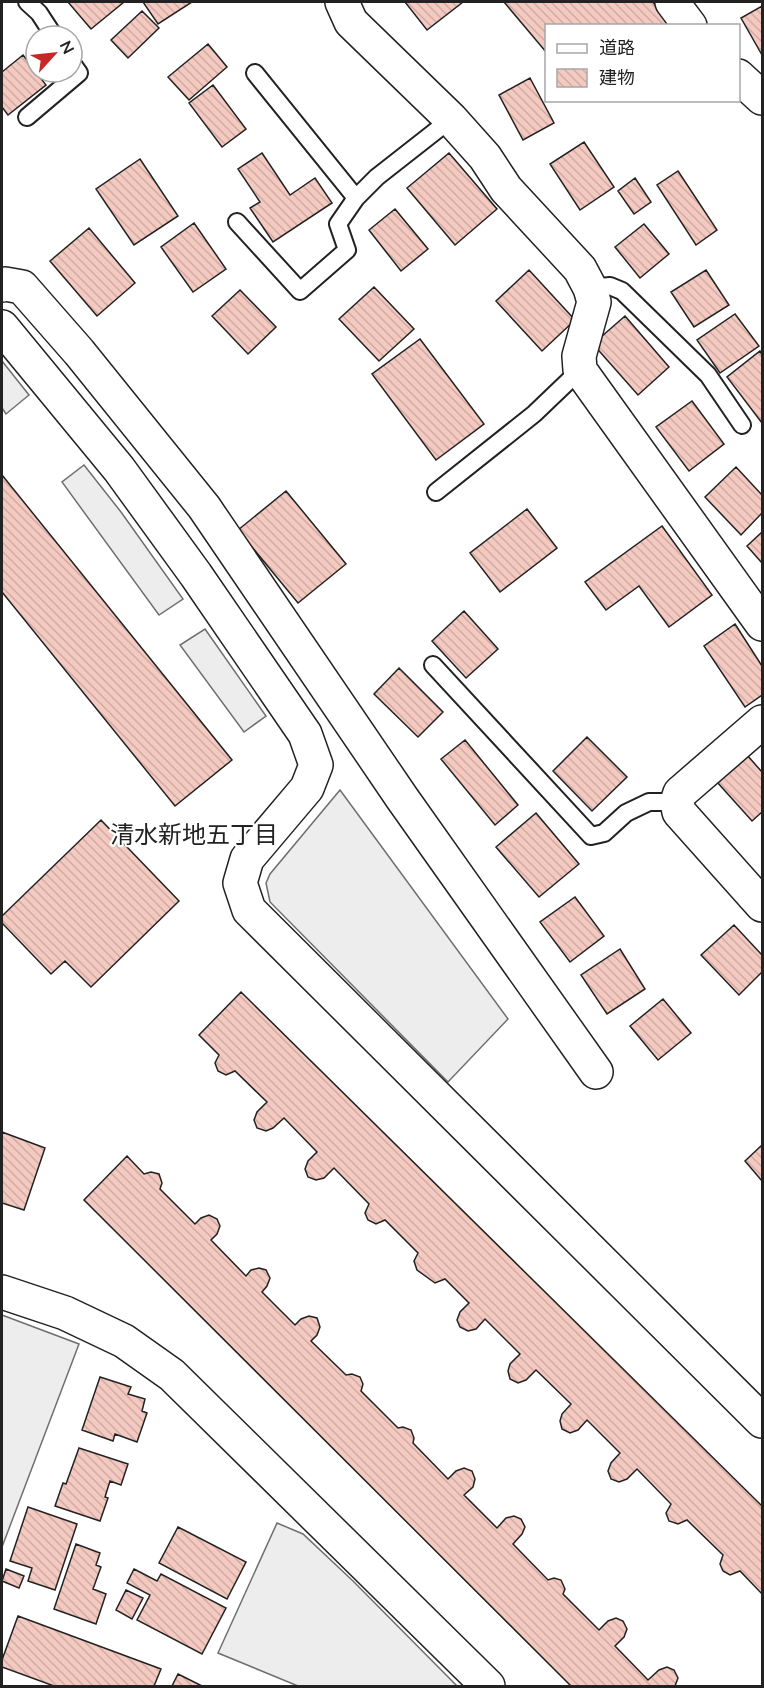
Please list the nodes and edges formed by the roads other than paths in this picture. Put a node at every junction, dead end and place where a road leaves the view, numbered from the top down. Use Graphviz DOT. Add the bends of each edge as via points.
graph roads {
  1 [pos="27,2"];
  2 [pos="342,2"];
  3 [pos="672,2"];
  4 [pos="46,24"];
  5 [pos="688,24"];
  6 [pos="255,73"];
  7 [pos="740,78"];
  8 [pos="66,84"];
  9 [pos="762,98"];
  10 [pos="27,117"];
  11 [pos="451,119"];
  12 [pos="356,198"];
  13 [pos="237,222"];
  14 [pos="2,285"];
  15 [pos="590,288"];
  16 [pos="2,327"];
  17 [pos="580,370"];
  18 [pos="742,425"];
  19 [pos="436,492"];
  20 [pos="762,624"];
  21 [pos="433,665"];
  22 [pos="762,722"];
  23 [pos="677,802"];
  24 [pos="762,905"];
  25 [pos="596,1072"];
  26 [pos="2,1292"];
  27 [pos="762,1421"];
  28 [pos="488,1686"];
  1 -- 4 [label="lane"];
  2 -- 11 [label="street" via="351,22"];
  3 -- 5 [label="street"];
  6 -- 12 [label="lane"];
  7 -- 9 [label="street"];
  8 -- 10 [label="lane"];
  11 -- 12 [label="lane"];
  11 -- 15 [label="street" via="506,189 580,269"];
  12 -- 13 [label="lane" via="338,224 346,250 300,291"];
  14 -- 25 [label="street" via="22,287 204,507 402,798"];
  15 -- 17 [label="street" via="594,302 579,356"];
  15 -- 18 [label="lane" via="610,286 622,291 708,375"];
  16 -- 27 [label="street" via="119,469 305,734 316,765 308,788 247,858 240,882 249,910"];
  17 -- 19 [label="lane" via="534,414"];
  17 -- 20 [label="street"];
  21 -- 23 [label="lane" via="591,836 604,833 626,813 649,802"];
  22 -- 23 [label="street" via="680,793"];
  23 -- 24 [label="street" via="679,812"];
  26 -- 28 [label="street" via="65,1313 124,1341 172,1376"];
}
